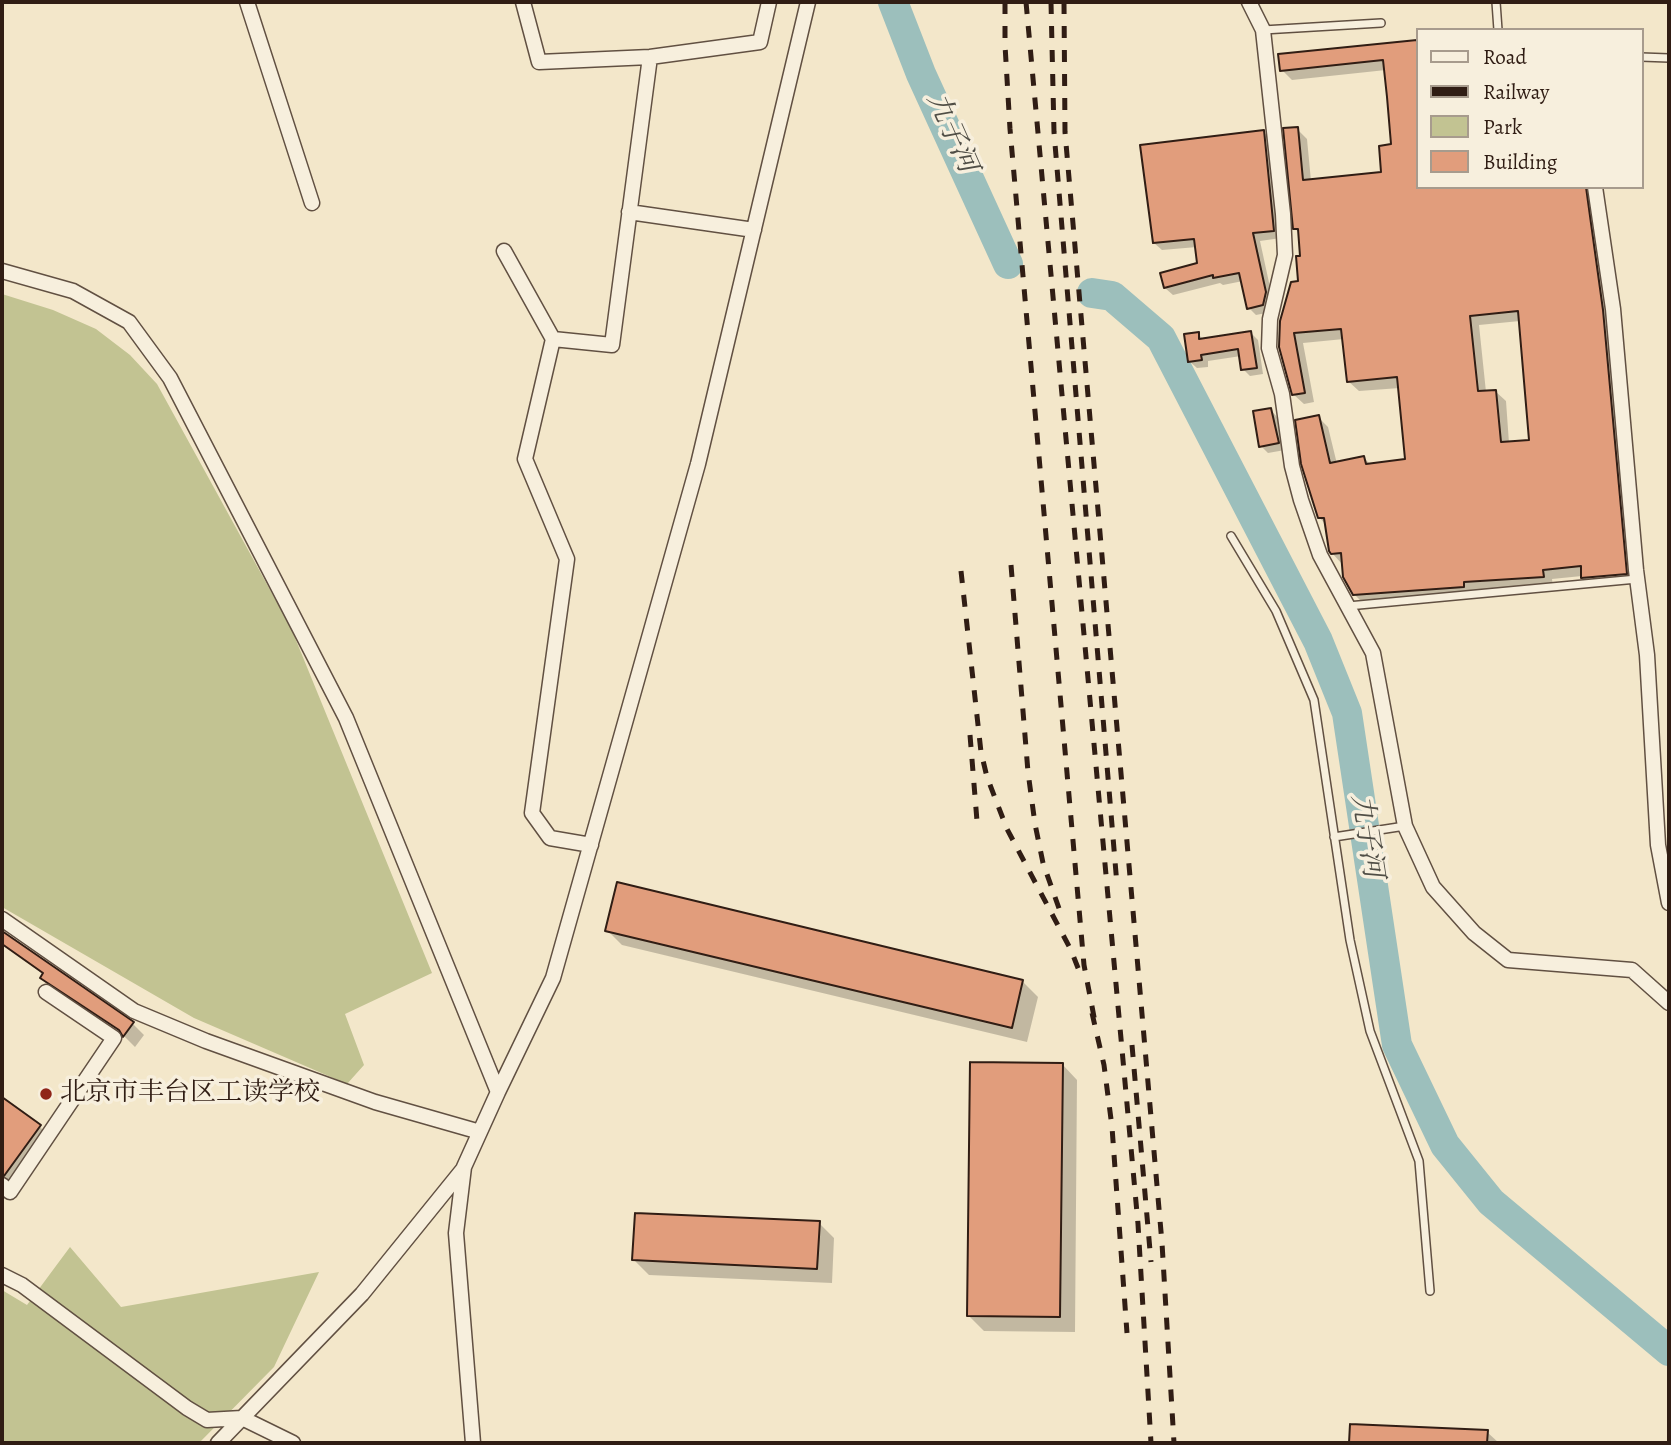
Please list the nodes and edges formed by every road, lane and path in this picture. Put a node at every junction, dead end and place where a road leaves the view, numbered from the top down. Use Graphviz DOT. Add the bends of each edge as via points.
graph roads {
  1 [pos="247,2"];
  2 [pos="523,2"];
  3 [pos="769,2"];
  4 [pos="808,2"];
  5 [pos="1249,2"];
  6 [pos="1496,2"];
  7 [pos="1381,23"];
  8 [pos="1498,28"];
  9 [pos="1263,30"];
  10 [pos="650,57"];
  11 [pos="1643,57"];
  12 [pos="1669,58"];
  13 [pos="1595,189"];
  14 [pos="312,203"];
  15 [pos="629,212"];
  16 [pos="754,230"];
  17 [pos="504,251"];
  18 [pos="2,271"];
  19 [pos="552,339"];
  20 [pos="1231,536"];
  21 [pos="1637,579"];
  22 [pos="1348,606"];
  23 [pos="1405,826"];
  24 [pos="1334,837"];
  25 [pos="591,845"];
  26 [pos="1669,903"];
  27 [pos="2,919"];
  28 [pos="46,992"];
  29 [pos="1669,1003"];
  30 [pos="498,1092"];
  31 [pos="480,1132"];
  32 [pos="464,1167"];
  33 [pos="2,1185"];
  34 [pos="2,1275"];
  35 [pos="1430,1291"];
  36 [pos="242,1418"];
  37 [pos="218,1443"];
  38 [pos="292,1443"];
  39 [pos="473,1443"];
  1 -- 14 [label="street"];
  2 -- 10 [label="street" via="539,62"];
  3 -- 10 [label="street" via="760,41"];
  4 -- 16 [label="street"];
  5 -- 9 [label="street"];
  6 -- 8 [label="lane"];
  7 -- 9 [label="lane"];
  9 -- 22 [label="street" via="1285,255 1270,319 1269,348 1301,500 1320,555"];
  10 -- 15 [label="street"];
  11 -- 12 [label="lane"];
  13 -- 21 [label="street" via="1613,309"];
  15 -- 16 [label="street"];
  15 -- 19 [label="street" via="612,345"];
  16 -- 25 [label="street" via="698,464"];
  17 -- 19 [label="street"];
  18 -- 30 [label="street" via="74,291 129,322 170,378 346,718"];
  19 -- 25 [label="street" via="525,459 567,559 532,813 550,838"];
  20 -- 24 [label="lane" via="1276,611 1314,699"];
  21 -- 22 [label="lane"];
  21 -- 26 [label="street" via="1647,655 1658,845"];
  22 -- 23 [label="street" via="1373,653"];
  23 -- 24 [label="lane"];
  23 -- 29 [label="street" via="1433,887 1475,933 1508,960 1632,970"];
  24 -- 35 [label="lane" via="1370,1031 1419,1161"];
  25 -- 30 [label="street" via="554,978"];
  27 -- 31 [label="street" via="134,1011 375,1102"];
  28 -- 33 [label="street" via="114,1038 10,1192"];
  30 -- 31 [label="street"];
  31 -- 32 [label="street"];
  32 -- 36 [label="street" via="362,1294"];
  32 -- 39 [label="street" via="456,1233"];
  34 -- 36 [label="street" via="207,1420"];
  36 -- 37 [label="street"];
  36 -- 38 [label="street"];
}
